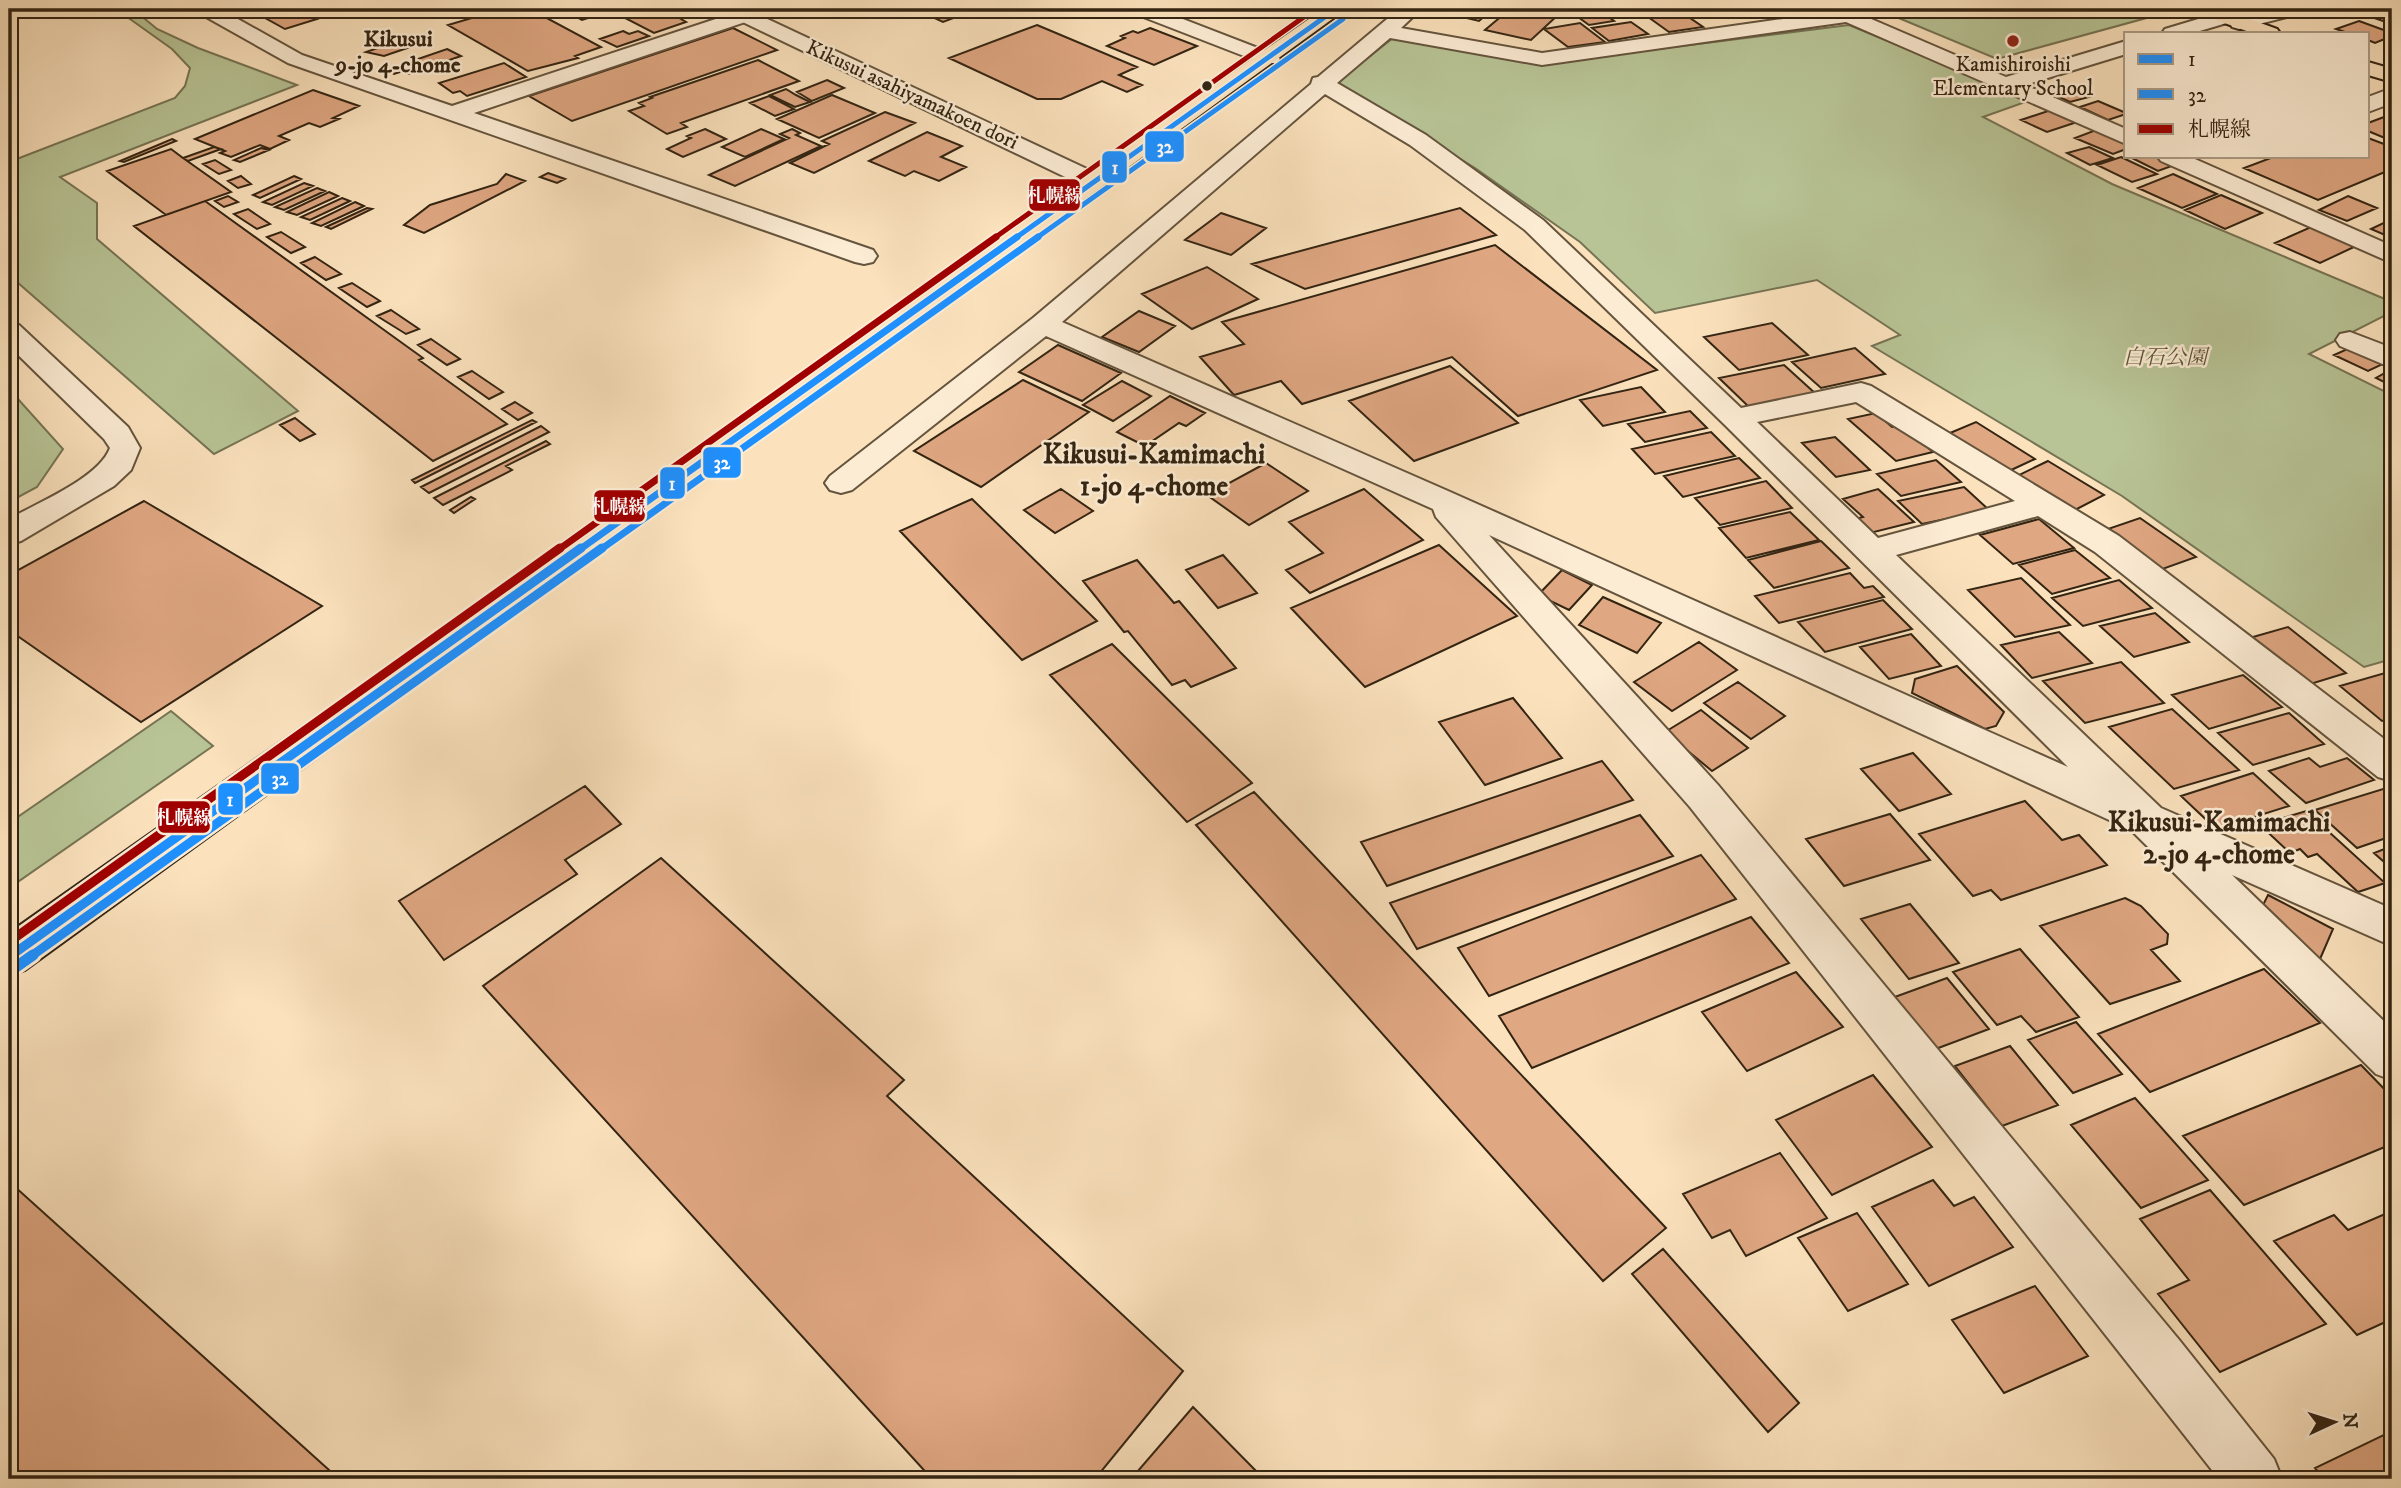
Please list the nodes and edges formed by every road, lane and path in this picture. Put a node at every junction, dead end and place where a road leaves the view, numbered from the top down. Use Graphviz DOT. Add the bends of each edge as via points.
graph roads {
  1 [pos="206,9"];
  2 [pos="1140,9"];
  3 [pos="1336,9"];
  4 [pos="1411,9"];
  5 [pos="2204,9"];
  6 [pos="2296,9"];
  7 [pos="747,11"];
  8 [pos="1840,12"];
  9 [pos="2232,20"];
  10 [pos="1386,31"];
  11 [pos="2177,32"];
  12 [pos="2267,32"];
  13 [pos="2124,48"];
  14 [pos="1269,59"];
  15 [pos="2370,69"];
  16 [pos="2392,76"];
  17 [pos="1321,83"];
  18 [pos="2006,84"];
  19 [pos="2392,95"];
  20 [pos="2370,104"];
  21 [pos="450,114"];
  22 [pos="2124,136"];
  23 [pos="1084,148"];
  24 [pos="2174,158"];
  25 [pos="2228,161"];
  26 [pos="1119,164"];
  27 [pos="2203,170"];
  28 [pos="1093,181"];
  29 [pos="2392,255"];
  30 [pos="864,256"];
  31 [pos="1044,324"];
  32 [pos="9,331"];
  33 [pos="2350,340"];
  34 [pos="2392,359"];
  35 [pos="1735,418"];
  36 [pos="841,483"];
  37 [pos="1437,498"];
  38 [pos="2043,505"];
  39 [pos="9,533"];
  40 [pos="1872,551"];
  41 [pos="2392,766"];
  42 [pos="2138,814"];
  43 [pos="2392,928"];
  44 [pos="9,957"];
  45 [pos="2392,1059"];
  46 [pos="2254,1479"];
  1 -- 21 [label="street" via="295,59"];
  2 -- 14 [label="street"];
  3 -- 14 [label="main road"];
  4 -- 10 [label="street"];
  5 -- 9 [label="main road"];
  6 -- 9 [label="street"];
  7 -- 21 [label="street"];
  7 -- 28 [label="street, Kikusui asahiyamakoen dori"];
  8 -- 10 [label="street" via="1542,59"];
  8 -- 18 [label="street"];
  9 -- 11 [label="street"];
  9 -- 12 [label="main road"];
  10 -- 17 [label="street"];
  13 -- 18 [label="street"];
  14 -- 26 [label="main road"];
  15 -- 16 [label="main road"];
  17 -- 31 [label="street"];
  17 -- 35 [label="street" via="1418,140 1534,225"];
  18 -- 22 [label="street"];
  19 -- 20 [label="street"];
  21 -- 30 [label="street"];
  23 -- 26 [label="street"];
  24 -- 27 [label="street"];
  25 -- 27 [label="street"];
  26 -- 28 [label="main road"];
  27 -- 29 [label="street"];
  28 -- 44 [label="main road"];
  31 -- 36 [label="street"];
  31 -- 37 [label="street"];
  32 -- 39 [label="street" via="117,434 125,448 120,463 103,479"];
  33 -- 34 [label="street"];
  35 -- 38 [label="street" via="1861,392"];
  35 -- 40 [label="street"];
  37 -- 42 [label="street"];
  37 -- 46 [label="street" via="1704,796"];
  38 -- 40 [label="street"];
  38 -- 41 [label="street" via="2107,544"];
  40 -- 42 [label="street"];
  42 -- 43 [label="street"];
  42 -- 45 [label="street"];
}
